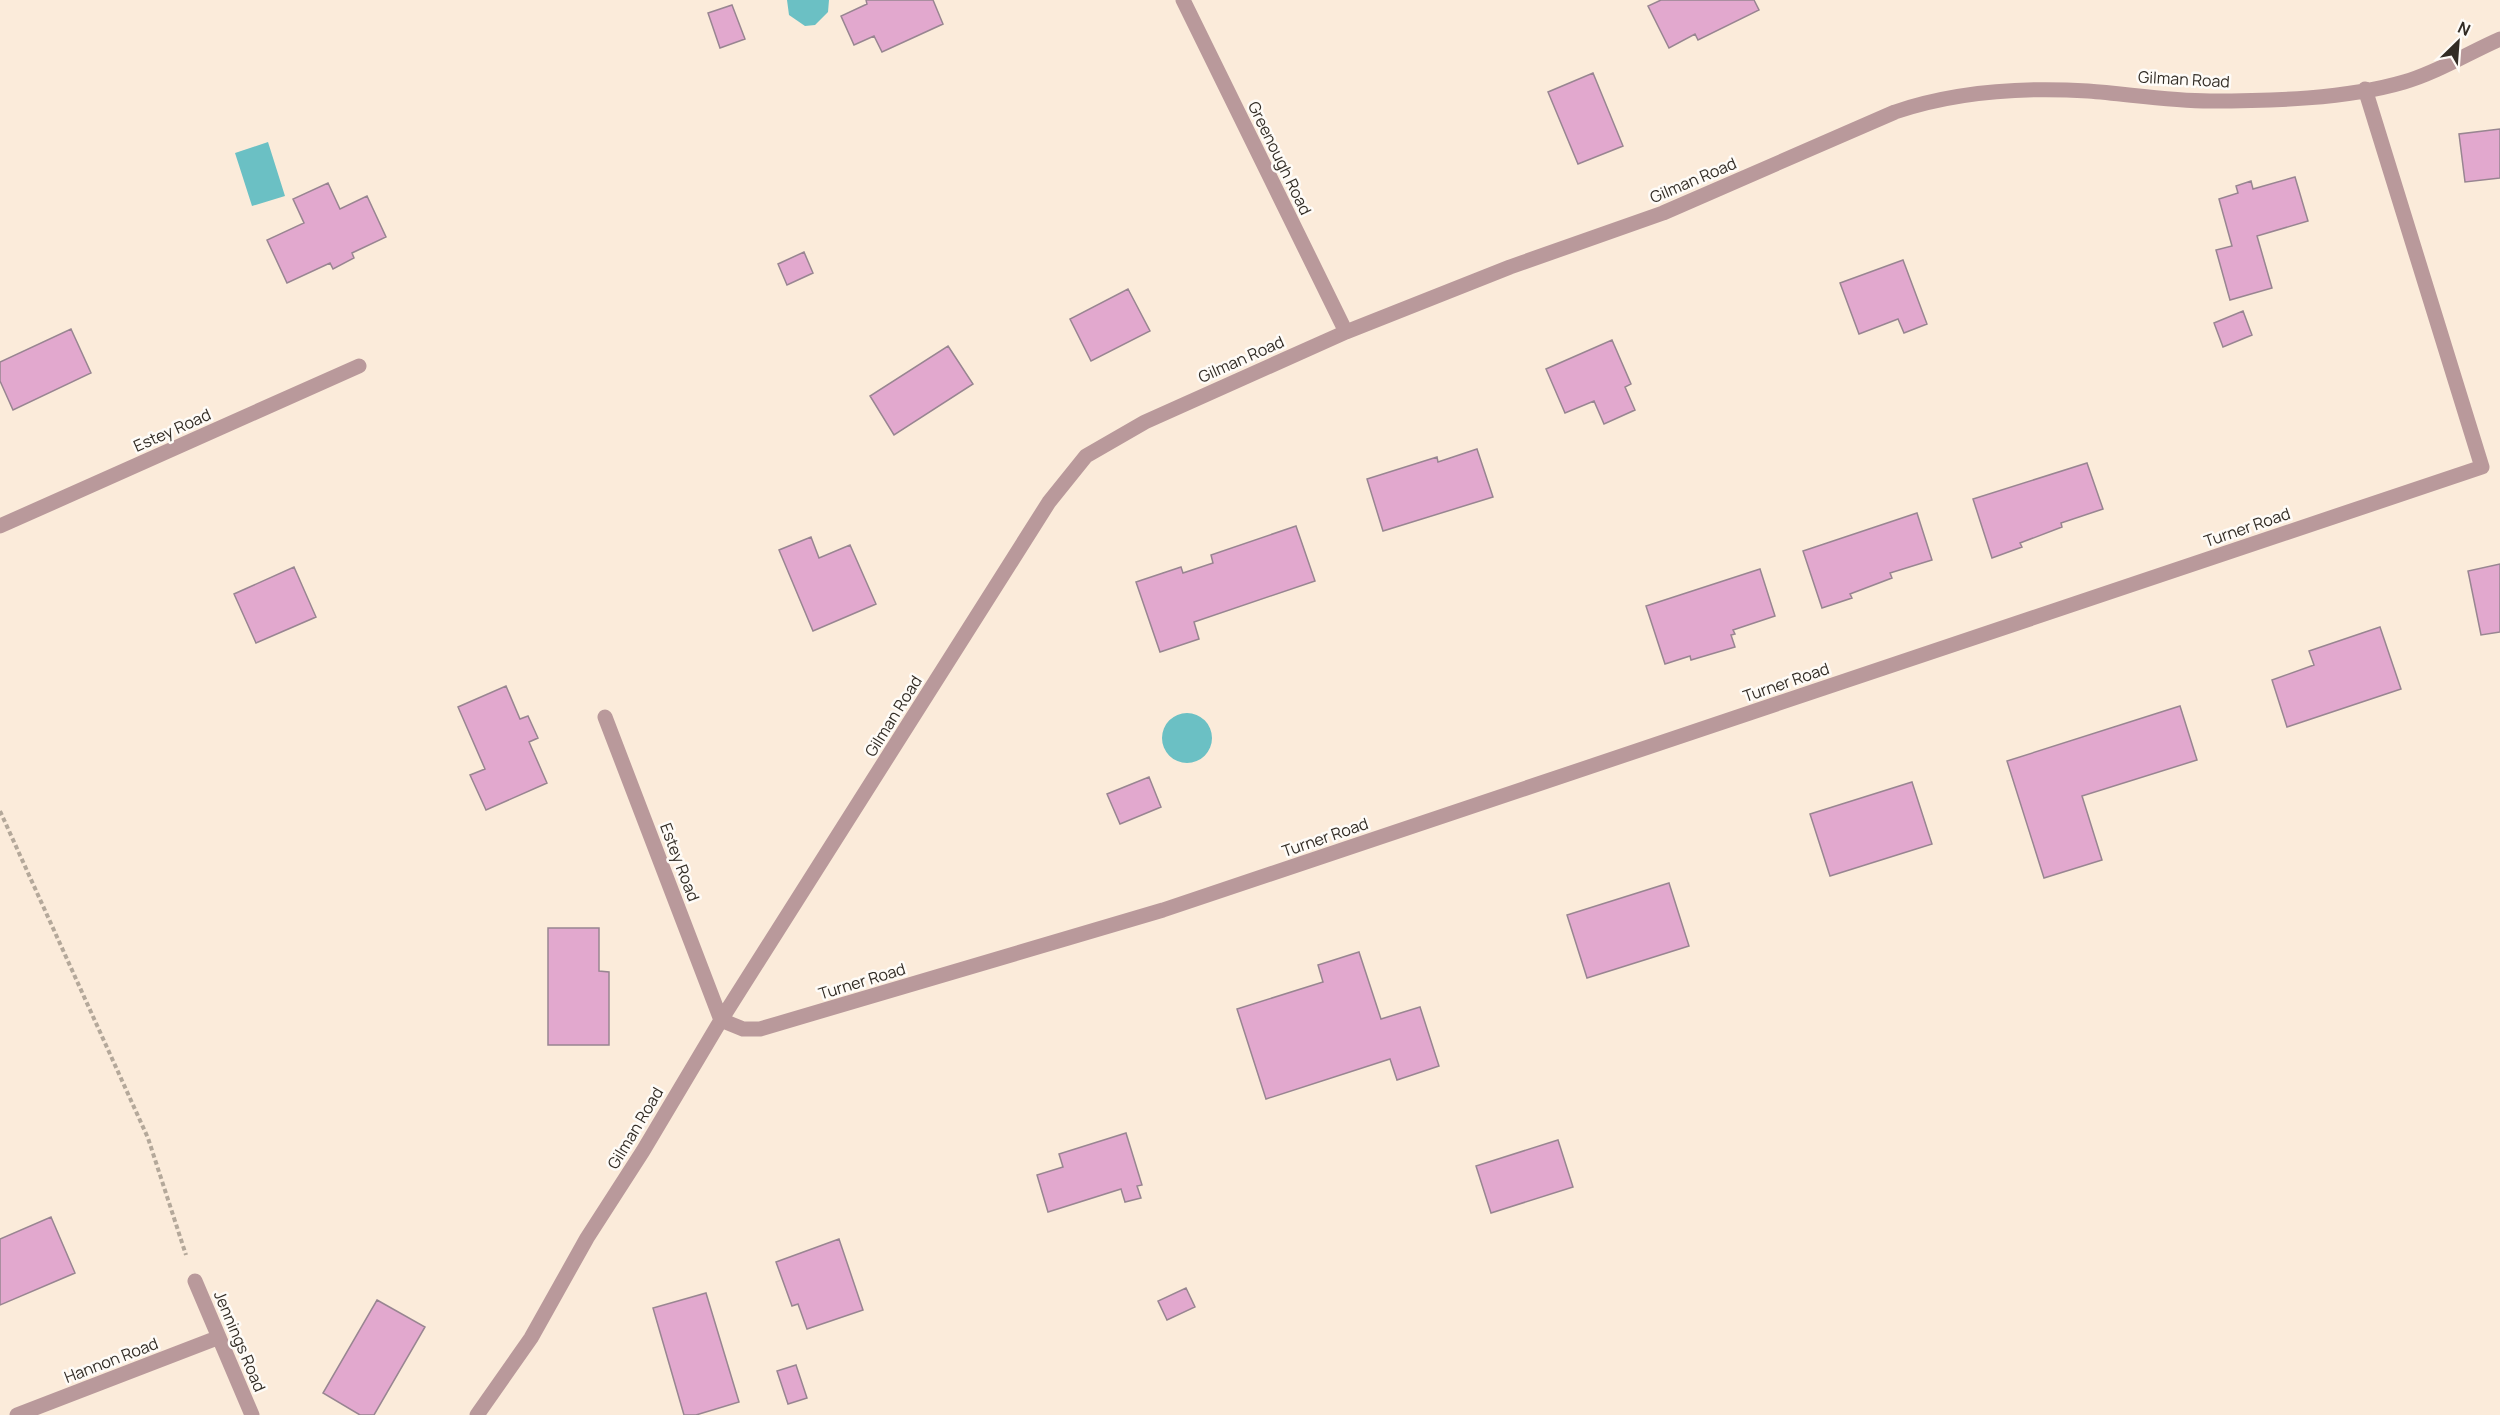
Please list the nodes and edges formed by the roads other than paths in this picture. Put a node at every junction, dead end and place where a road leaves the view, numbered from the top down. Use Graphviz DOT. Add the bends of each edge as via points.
graph roads {
  1 [pos="1183,0"];
  2 [pos="2500,39"];
  3 [pos="2365,89"];
  4 [pos="1346,332"];
  5 [pos="359,366"];
  6 [pos="0,526"];
  7 [pos="605,717"];
  8 [pos="721,1020"];
  9 [pos="195,1281"];
  10 [pos="218,1338"];
  11 [pos="16,1415"];
  12 [pos="252,1415"];
  13 [pos="477,1415"];
  1 -- 4 [label="street, Greenough Road"];
  2 -- 3 [label="street, Gilman Road" via="2433,71"];
  3 -- 4 [label="street, Gilman Road" via="2317,96 2209,101 2086,91 2005,90 1924,102 1663,213 1510,267"];
  3 -- 8 [label="street, Turner Road" via="2482,467 1163,910 765,1028 748,1030"];
  4 -- 8 [label="street, Gilman Road" via="1145,422 1096,449 1077,466 1049,502"];
  5 -- 6 [label="street, Estey Road"];
  7 -- 8 [label="street, Estey Road"];
  8 -- 13 [label="street, Gilman Road" via="587,1238 531,1338"];
  9 -- 10 [label="street, Jennings Road"];
  10 -- 11 [label="street, Hannon Road"];
  10 -- 12 [label="street, Jennings Road"];
}
